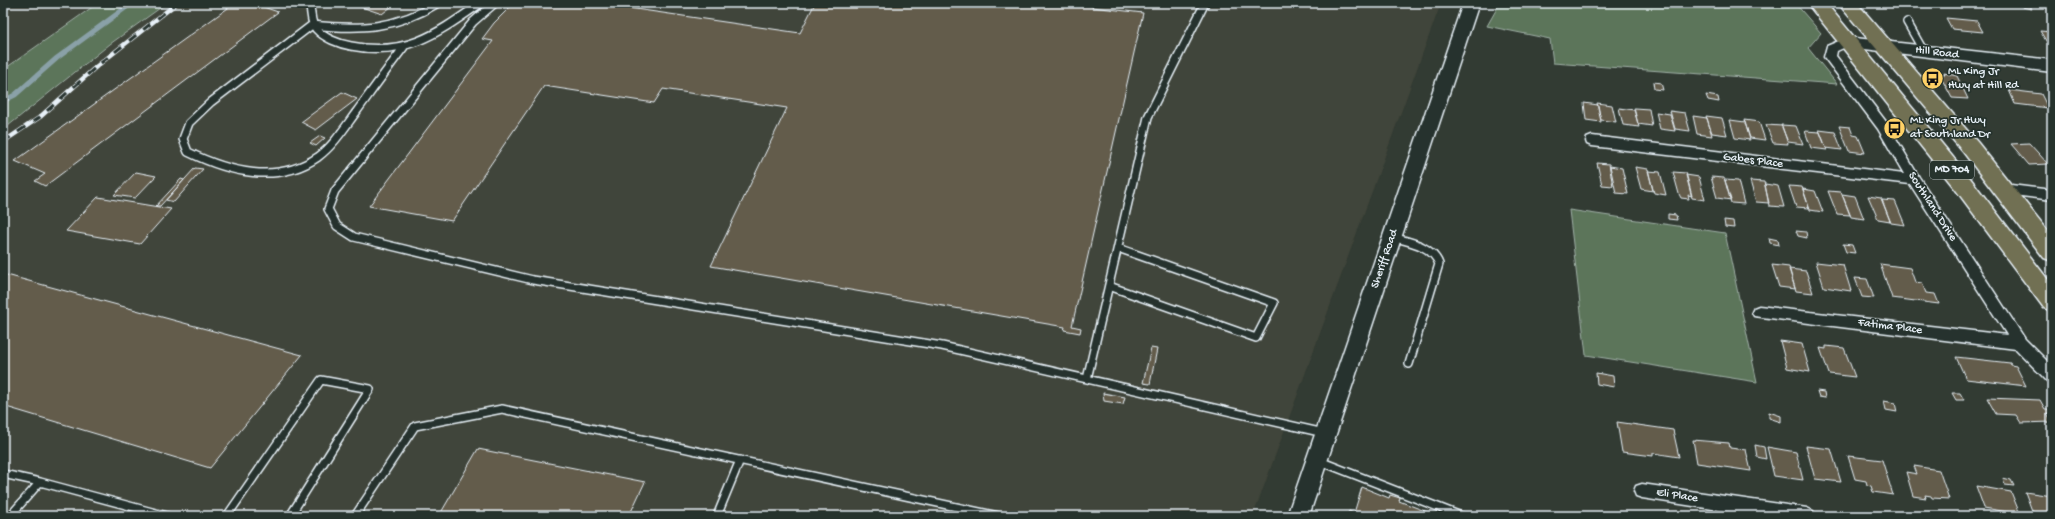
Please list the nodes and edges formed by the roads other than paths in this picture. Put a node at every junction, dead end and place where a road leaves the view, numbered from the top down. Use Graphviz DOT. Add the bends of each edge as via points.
graph roads {
  1 [pos="308,3"];
  2 [pos="438,3"];
  3 [pos="481,3"];
  4 [pos="495,3"];
  5 [pos="1205,3"];
  6 [pos="1471,3"];
  7 [pos="1816,3"];
  8 [pos="1847,3"];
  9 [pos="1907,22"];
  10 [pos="312,25"];
  11 [pos="1846,42"];
  12 [pos="1885,47"];
  13 [pos="404,48"];
  14 [pos="1924,52"];
  15 [pos="2052,66"];
  16 [pos="1592,141"];
  17 [pos="1914,180"];
  18 [pos="2003,189"];
  19 [pos="2052,195"];
  20 [pos="1392,236"];
  21 [pos="1118,248"];
  22 [pos="2052,252"];
  23 [pos="1109,286"];
  24 [pos="2052,302"];
  25 [pos="1759,312"];
  26 [pos="2020,343"];
  27 [pos="1409,364"];
  28 [pos="2052,376"];
  29 [pos="1087,379"];
  30 [pos="1326,433"];
  31 [pos="740,460"];
  32 [pos="1317,460"];
  33 [pos="3,474"];
  34 [pos="40,482"];
  35 [pos="1642,491"];
  36 [pos="10,516"];
  37 [pos="167,516"];
  38 [pos="227,516"];
  39 [pos="290,516"];
  40 [pos="355,516"];
  41 [pos="717,516"];
  42 [pos="998,516"];
  43 [pos="1298,516"];
  44 [pos="1461,516"];
  45 [pos="1807,516"];
  1 -- 10 [label="lane"];
  2 -- 10 [label="lane" via="408,19 383,26 351,30"];
  3 -- 13 [label="lane" via="436,34"];
  4 -- 29 [label="lane" via="473,22 336,191 328,209 337,226 354,237 533,280 942,346"];
  5 -- 21 [label="lane" via="1148,117"];
  6 -- 20 [label="main road, Sheriff Road"];
  7 -- 11 [label="main road, MD 704"];
  8 -- 12 [label="main road, MD 704"];
  9 -- 14 [label="lane"];
  10 -- 13 [label="lane" via="320,32 348,46 370,49"];
  10 -- 13 [label="lane" via="211,102 189,123 183,139 188,152 211,164 248,173 278,174 301,167 324,153 334,142"];
  11 -- 12 [label="main road, Hill Road"];
  11 -- 17 [label="street, Southland Drive" via="1830,49 1830,57 1883,126"];
  11 -- 24 [label="main road, MD 704" via="1964,184"];
  12 -- 14 [label="main road, Hill Road"];
  12 -- 18 [label="main road, MD 704"];
  14 -- 15 [label="main road, Hill Road"];
  16 -- 17 [label="street, Gabes Place"];
  17 -- 26 [label="street, Southland Drive"];
  18 -- 19 [label="street"];
  18 -- 22 [label="main road, MD 704"];
  20 -- 27 [label="lane" via="1432,253 1439,264"];
  20 -- 30 [label="main road, Sheriff Road"];
  21 -- 23 [label="lane"];
  21 -- 23 [label="lane" via="1274,303 1256,338"];
  23 -- 29 [label="lane"];
  25 -- 26 [label="street, Fatima Place"];
  26 -- 28 [label="street, Southland Drive"];
  29 -- 30 [label="lane"];
  30 -- 32 [label="main road, Sheriff Road"];
  31 -- 40 [label="lane" via="502,409 415,426"];
  31 -- 41 [label="lane"];
  31 -- 42 [label="lane"];
  32 -- 43 [label="main road, Sheriff Road"];
  32 -- 44 [label="lane"];
  33 -- 34 [label="lane"];
  34 -- 36 [label="lane"];
  34 -- 37 [label="lane"];
  35 -- 45 [label="street, Eli Place"];
  38 -- 39 [label="lane" via="321,380 370,389"];
}
